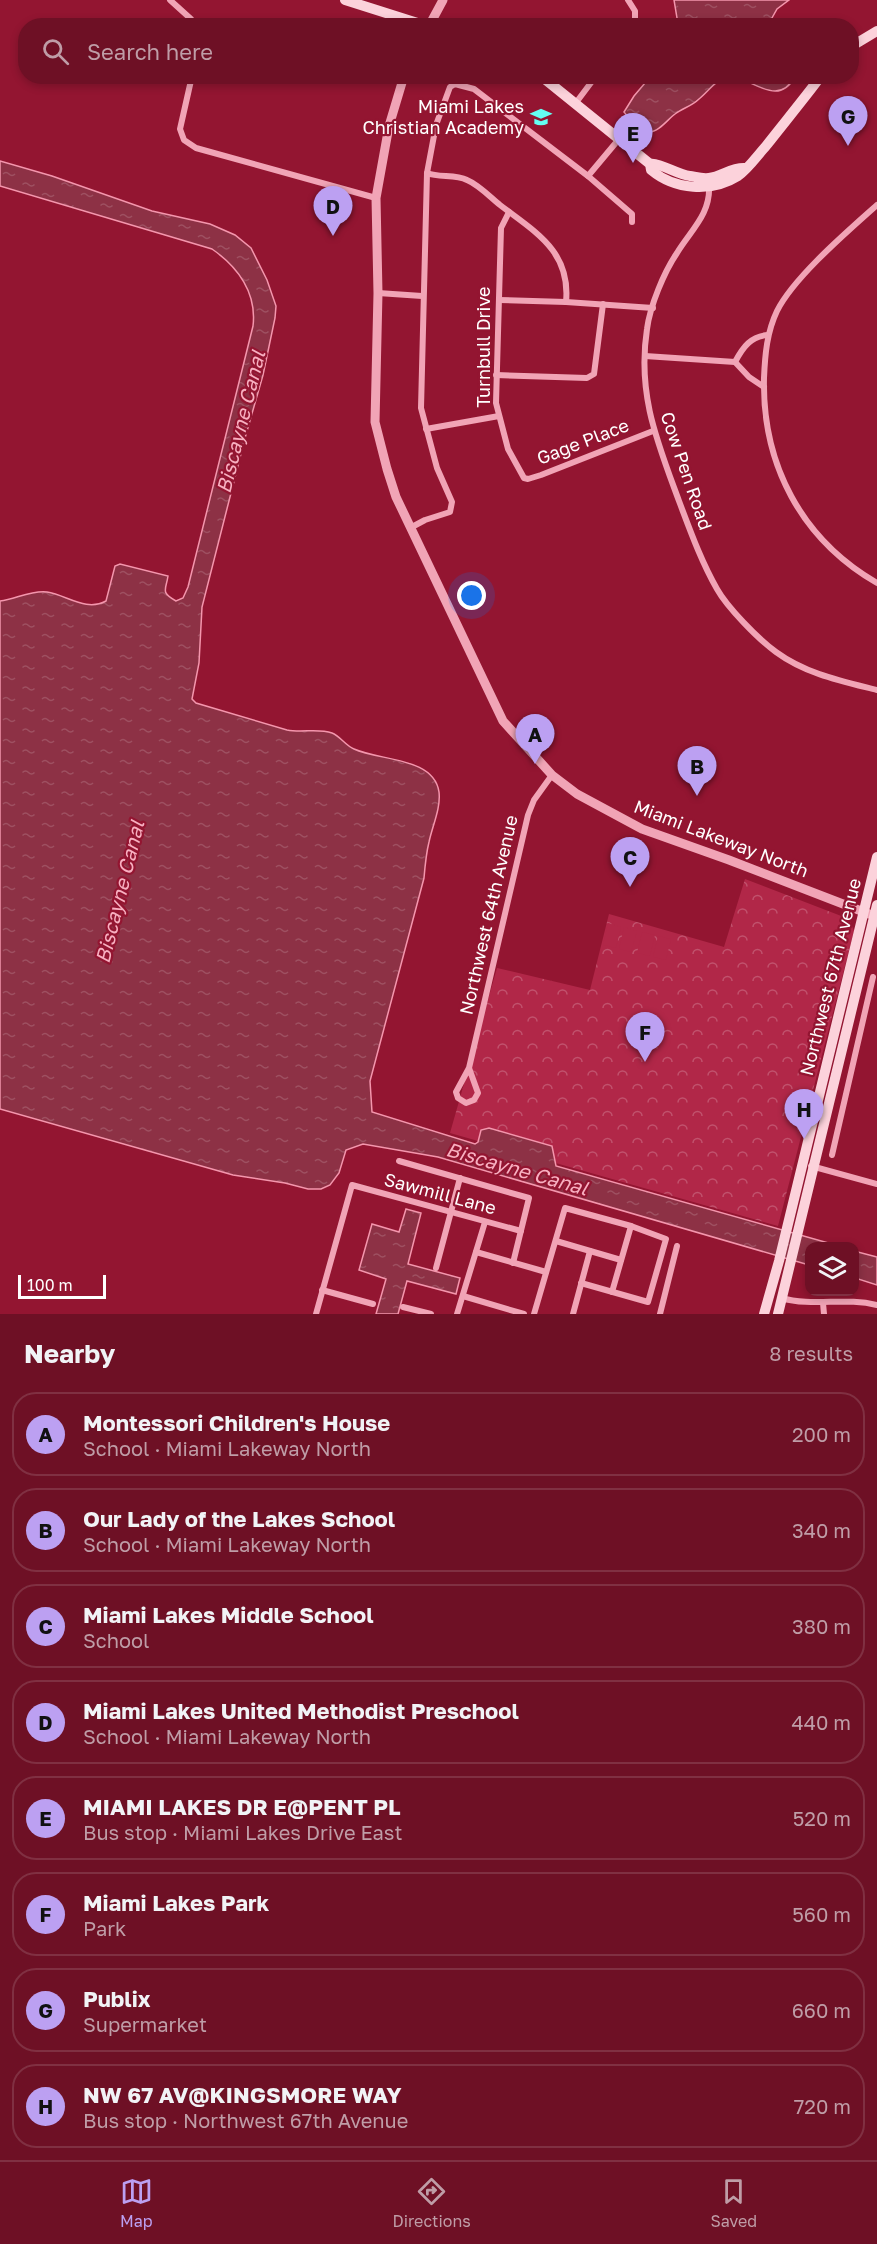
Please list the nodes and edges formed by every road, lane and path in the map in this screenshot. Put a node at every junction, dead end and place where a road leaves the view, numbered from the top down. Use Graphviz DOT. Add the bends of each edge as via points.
graph roads {
  1 [pos="170,0"];
  2 [pos="345,0"];
  3 [pos="443,0"];
  4 [pos="628,0"];
  5 [pos="190,18"];
  6 [pos="402,18"];
  7 [pos="433,18"];
  8 [pos="635,18"];
  9 [pos="877,31"];
  10 [pos="859,42"];
  11 [pos="190,84"];
  12 [pos="402,84"];
  13 [pos="550,84"];
  14 [pos="590,84"];
  15 [pos="815,84"];
  16 [pos="574,104"];
  17 [pos="619,140"];
  18 [pos="427,173"];
  19 [pos="588,176"];
  20 [pos="709,182"];
  21 [pos="376,198"];
  22 [pos="877,205"];
  23 [pos="509,212"];
  24 [pos="633,222"];
  25 [pos="378,293"];
  26 [pos="422,296"];
  27 [pos="499,300"];
  28 [pos="566,302"];
  29 [pos="603,304"];
  30 [pos="652,308"];
  31 [pos="768,335"];
  32 [pos="645,356"];
  33 [pos="735,362"];
  34 [pos="496,375"];
  35 [pos="764,387"];
  36 [pos="499,416"];
  37 [pos="426,429"];
  38 [pos="653,431"];
  39 [pos="524,478"];
  40 [pos="410,528"];
  41 [pos="877,583"];
  42 [pos="877,690"];
  43 [pos="552,775"];
  44 [pos="877,857"];
  45 [pos="873,913"];
  46 [pos="873,977"];
  47 [pos="833,1039"];
  48 [pos="845,1042"];
  49 [pos="469,1068"];
  50 [pos="832,1155"];
  51 [pos="399,1161"];
  52 [pos="802,1164"];
  53 [pos="814,1167"];
  54 [pos="460,1178"];
  55 [pos="877,1184"];
  56 [pos="798,1204"];
  57 [pos="453,1212"];
  58 [pos="485,1222"];
  59 [pos="631,1226"];
  60 [pos="521,1231"];
  61 [pos="556,1241"];
  62 [pos="677,1246"];
  63 [pos="590,1251"];
  64 [pos="476,1252"];
  65 [pos="621,1260"];
  66 [pos="513,1263"];
  67 [pos="784,1263"];
  68 [pos="436,1268"];
  69 [pos="546,1272"];
  70 [pos="774,1278"];
  71 [pos="581,1283"];
  72 [pos="322,1290"];
  73 [pos="612,1292"];
  74 [pos="463,1296"];
  75 [pos="781,1298"];
  76 [pos="824,1303"];
  77 [pos="373,1304"];
  78 [pos="877,1305"];
  79 [pos="403,1307"];
  80 [pos="316,1314"];
  81 [pos="431,1314"];
  82 [pos="457,1314"];
  83 [pos="524,1314"];
  84 [pos="534,1314"];
  85 [pos="573,1314"];
  86 [pos="660,1314"];
  87 [pos="764,1314"];
  88 [pos="778,1314"];
  89 [pos="824,1314"];
  1 -- 5 [label="street"];
  2 -- 6 [label="main road"];
  3 -- 7 [label="street"];
  4 -- 8 [label="street"];
  9 -- 10 [label="main road"];
  11 -- 21 [label="street" via="180,129 184,140 196,148"];
  12 -- 21 [label="street, Miami Lakeway North" via="389,126"];
  13 -- 16 [label="main road"];
  14 -- 16 [label="street"];
  15 -- 20 [label="main road" via="753,161"];
  16 -- 17 [label="main road"];
  17 -- 19 [label="street"];
  17 -- 20 [label="main road" via="650,164 651,170 672,183 686,187"];
  18 -- 19 [label="street" via="436,125 450,87 455,84 474,89"];
  18 -- 23 [label="street" via="466,179"];
  18 -- 26 [label="street"];
  19 -- 24 [label="street" via="632,214"];
  20 -- 30 [label="street, Cow Pen Road" via="706,210 677,253"];
  21 -- 25 [label="street, Miami Lakeway North"];
  22 -- 31 [label="street" via="802,277 780,305"];
  23 -- 27 [label="street, Turnbull Drive" via="501,228"];
  23 -- 28 [label="street" via="545,239 568,284"];
  25 -- 26 [label="street"];
  25 -- 40 [label="street, Miami Lakeway North" via="375,422 387,469"];
  26 -- 37 [label="street" via="421,408"];
  27 -- 28 [label="street"];
  27 -- 34 [label="street, Turnbull Drive"];
  28 -- 29 [label="street"];
  29 -- 30 [label="street"];
  29 -- 34 [label="street" via="594,374 587,378"];
  30 -- 32 [label="street, Cow Pen Road"];
  31 -- 33 [label="street" via="758,336"];
  31 -- 35 [label="street"];
  32 -- 33 [label="street"];
  32 -- 38 [label="street, Cow Pen Road" via="644,382"];
  33 -- 35 [label="street"];
  34 -- 36 [label="street, Turnbull Drive"];
  35 -- 41 [label="street" via="765,419 773,454 798,508 828,547"];
  36 -- 37 [label="street"];
  36 -- 39 [label="street, Turnbull Drive" via="508,449"];
  37 -- 40 [label="street" via="452,508"];
  38 -- 39 [label="street, Gage Place" via="541,475"];
  38 -- 42 [label="street, Cow Pen Road" via="694,542 717,590 751,630 776,652 809,672"];
  40 -- 43 [label="street, Miami Lakeway North" via="503,721"];
  43 -- 45 [label="street, Miami Lakeway North" via="595,805 642,829"];
  43 -- 49 [label="street, Northwest 64th Avenue" via="528,815"];
  44 -- 45 [label="main road, Northwest 67th Avenue"];
  45 -- 47 [label="main road, Northwest 67th Avenue"];
  45 -- 48 [label="main road, Northwest 67th Avenue"];
  46 -- 50 [label="street"];
  47 -- 48 [label="main road"];
  47 -- 52 [label="main road, Northwest 67th Avenue"];
  48 -- 53 [label="main road, Northwest 67th Avenue"];
  49 -- 49 [label="street, Northwest 64th Avenue" via="456,1092 466,1102 474,1100 478,1093"];
  51 -- 54 [label="street"];
  52 -- 53 [label="street"];
  52 -- 56 [label="main road, Northwest 67th Avenue"];
  53 -- 55 [label="street"];
  53 -- 56 [label="main road, Northwest 67th Avenue"];
  54 -- 57 [label="street"];
  54 -- 60 [label="street" via="530,1198"];
  56 -- 67 [label="main road, Northwest 67th Avenue"];
  57 -- 58 [label="street, Sawmill Lane"];
  57 -- 68 [label="street"];
  57 -- 72 [label="street, Sawmill Lane" via="352,1185"];
  58 -- 60 [label="street, Sawmill Lane"];
  58 -- 64 [label="street"];
  59 -- 61 [label="street" via="566,1208"];
  59 -- 65 [label="street"];
  59 -- 73 [label="street" via="666,1239 648,1302"];
  60 -- 66 [label="street"];
  61 -- 63 [label="street"];
  61 -- 69 [label="street"];
  62 -- 86 [label="street"];
  63 -- 65 [label="street"];
  63 -- 71 [label="street"];
  64 -- 66 [label="street"];
  64 -- 74 [label="street"];
  65 -- 73 [label="street"];
  66 -- 69 [label="street"];
  67 -- 70 [label="main road, Northwest 67th Avenue"];
  67 -- 75 [label="main road, Northwest 67th Avenue"];
  69 -- 84 [label="street"];
  70 -- 75 [label="main road"];
  70 -- 87 [label="main road, Northwest 67th Avenue"];
  71 -- 73 [label="street"];
  71 -- 85 [label="street"];
  72 -- 77 [label="street"];
  72 -- 80 [label="street"];
  74 -- 82 [label="street"];
  74 -- 83 [label="street"];
  75 -- 76 [label="street"];
  75 -- 87 [label="main road"];
  75 -- 88 [label="main road, Northwest 67th Avenue"];
  76 -- 78 [label="street" via="849,1300"];
  76 -- 89 [label="street"];
  79 -- 81 [label="street"];
}
